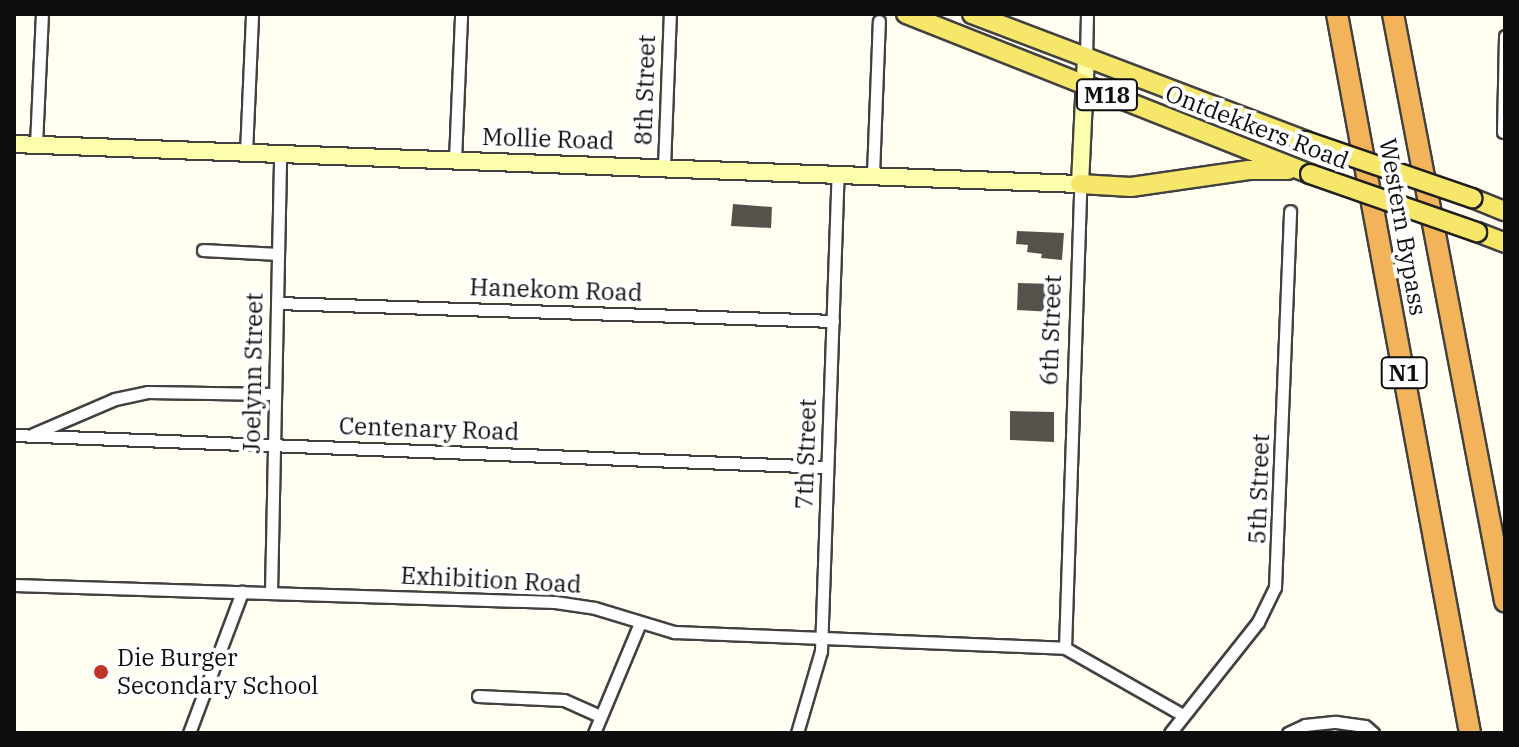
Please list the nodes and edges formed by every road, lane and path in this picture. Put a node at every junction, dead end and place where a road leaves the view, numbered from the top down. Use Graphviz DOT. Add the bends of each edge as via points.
graph roads {
  1 [pos="42,14"];
  2 [pos="252,14"];
  3 [pos="461,14"];
  4 [pos="670,14"];
  5 [pos="906,14"];
  6 [pos="972,14"];
  7 [pos="1087,14"];
  8 [pos="1337,14"];
  9 [pos="1393,14"];
  10 [pos="879,21"];
  11 [pos="1505,36"];
  12 [pos="1086,58"];
  13 [pos="1086,87"];
  14 [pos="1503,132"];
  15 [pos="14,144"];
  16 [pos="36,145"];
  17 [pos="246,153"];
  18 [pos="280,154"];
  19 [pos="455,160"];
  20 [pos="664,167"];
  21 [pos="1306,172"];
  22 [pos="838,174"];
  23 [pos="873,174"];
  24 [pos="1080,184"];
  25 [pos="1290,211"];
  26 [pos="1505,211"];
  27 [pos="1505,243"];
  28 [pos="203,250"];
  29 [pos="278,254"];
  30 [pos="277,303"];
  31 [pos="833,321"];
  32 [pos="274,394"];
  33 [pos="14,435"];
  34 [pos="30,435"];
  35 [pos="273,445"];
  36 [pos="827,467"];
  37 [pos="14,585"];
  38 [pos="242,592"];
  39 [pos="271,592"];
  40 [pos="1505,601"];
  41 [pos="640,623"];
  42 [pos="821,638"];
  43 [pos="1065,648"];
  44 [pos="478,696"];
  45 [pos="1183,715"];
  46 [pos="600,716"];
  47 [pos="189,733"];
  48 [pos="594,733"];
  49 [pos="797,733"];
  50 [pos="1170,733"];
  51 [pos="1288,733"];
  52 [pos="1373,733"];
  53 [pos="1470,733"];
  1 -- 16 [label="street"];
  2 -- 17 [label="street"];
  3 -- 19 [label="street"];
  4 -- 20 [label="street, 8th Street"];
  5 -- 13 [label="main road, Ontdekkers Road / M18"];
  6 -- 12 [label="main road, Ontdekkers Road / M18"];
  7 -- 12 [label="street, 6th Street"];
  8 -- 53 [label="highway, Western Bypass / N1"];
  9 -- 40 [label="highway, Western Bypass / N1"];
  10 -- 23 [label="street"];
  11 -- 14 [label="street"];
  12 -- 13 [label="main road, 6th Street"];
  12 -- 26 [label="main road, Ontdekkers Road / M18, bridge"];
  13 -- 21 [label="main road, Ontdekkers Road / M18"];
  13 -- 24 [label="main road, 6th Street"];
  15 -- 16 [label="main road, Mollie Road"];
  16 -- 17 [label="main road, Mollie Road"];
  17 -- 18 [label="main road, Mollie Road"];
  18 -- 19 [label="main road, Mollie Road"];
  18 -- 29 [label="street, Joelynn Street"];
  19 -- 20 [label="main road, Mollie Road"];
  20 -- 22 [label="main road, Mollie Road"];
  21 -- 24 [label="main road" via="1249,170 1131,187"];
  21 -- 27 [label="main road, Ontdekkers Road / M18, bridge"];
  22 -- 23 [label="main road, Mollie Road"];
  22 -- 31 [label="street, 7th Street"];
  23 -- 24 [label="main road, Mollie Road"];
  24 -- 43 [label="street, 6th Street"];
  25 -- 45 [label="street, 5th Street" via="1278,576 1258,622"];
  28 -- 29 [label="street"];
  29 -- 30 [label="street, Joelynn Street"];
  30 -- 31 [label="street, Hanekom Road"];
  30 -- 32 [label="street, Joelynn Street"];
  31 -- 36 [label="street, 7th Street"];
  32 -- 34 [label="street, Centenary Road" via="147,392 115,399"];
  32 -- 35 [label="street, Joelynn Street"];
  33 -- 34 [label="street, Centenary Road"];
  34 -- 35 [label="street, Centenary Road"];
  35 -- 36 [label="street, Centenary Road"];
  35 -- 39 [label="street, Joelynn Street"];
  36 -- 42 [label="street, 7th Street"];
  37 -- 38 [label="street, Exhibition Road"];
  38 -- 39 [label="street, Exhibition Road"];
  38 -- 47 [label="street"];
  39 -- 41 [label="street, Exhibition Road" via="555,602"];
  41 -- 42 [label="street, Exhibition Road" via="674,632"];
  41 -- 46 [label="street"];
  42 -- 43 [label="street, Exhibition Road"];
  42 -- 49 [label="street, 7th Street"];
  43 -- 45 [label="street, Exhibition Road"];
  44 -- 46 [label="street" via="564,700"];
  45 -- 50 [label="street, 5th Street"];
  46 -- 48 [label="street"];
  51 -- 52 [label="street" via="1305,725 1336,722 1365,726"];
}
